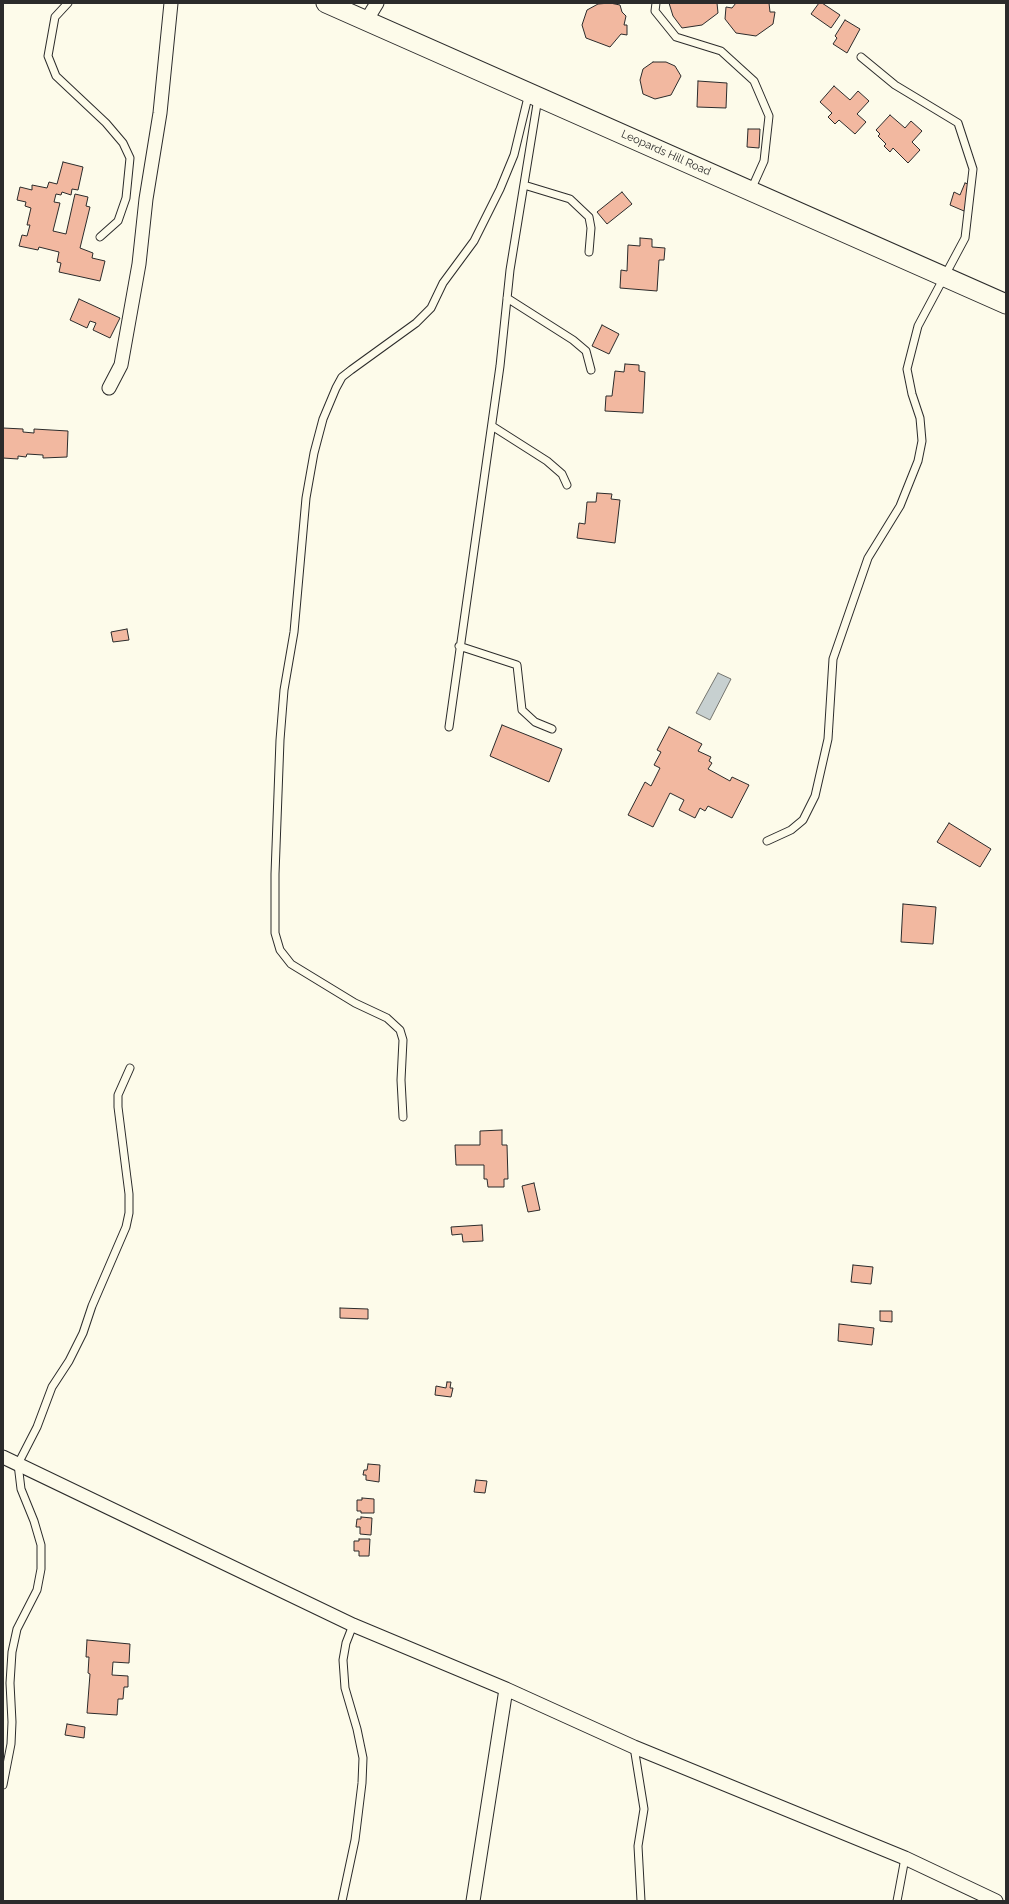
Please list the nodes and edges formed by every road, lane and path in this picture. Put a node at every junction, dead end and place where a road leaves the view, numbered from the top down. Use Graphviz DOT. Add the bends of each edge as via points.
graph roads {
  1 [pos="68,3"];
  2 [pos="171,3"];
  3 [pos="326,3"];
  4 [pos="377,3"];
  5 [pos="656,3"];
  6 [pos="366,21"];
  7 [pos="861,57"];
  8 [pos="534,95"];
  9 [pos="524,185"];
  10 [pos="751,191"];
  11 [pos="100,237"];
  12 [pos="589,252"];
  13 [pos="944,276"];
  14 [pos="508,298"];
  15 [pos="1006,304"];
  16 [pos="591,370"];
  17 [pos="109,388"];
  18 [pos="492,426"];
  19 [pos="567,485"];
  20 [pos="459,646"];
  21 [pos="449,727"];
  22 [pos="552,729"];
  23 [pos="767,841"];
  24 [pos="130,1068"];
  25 [pos="403,1117"];
  26 [pos="3,1457"];
  27 [pos="18,1464"];
  28 [pos="353,1626"];
  29 [pos="506,1689"];
  30 [pos="634,1747"];
  31 [pos="3,1785"];
  32 [pos="905,1858"];
  33 [pos="342,1901"];
  34 [pos="473,1901"];
  35 [pos="641,1901"];
  36 [pos="896,1901"];
  37 [pos="996,1901"];
  1 -- 11 [label="lane" via="55,17 48,56 56,76 106,123 123,143 130,158 126,198 118,221"];
  2 -- 17 [label="street" via="160,113 146,199 139,264 121,366"];
  3 -- 6 [label="main road, Leopards Hill Road"];
  4 -- 6 [label="street"];
  5 -- 10 [label="lane" via="655,11 676,37 721,51 754,81 769,116 764,161"];
  6 -- 8 [label="main road, Leopards Hill Road"];
  7 -- 13 [label="lane" via="896,85 958,122 973,169 965,238"];
  8 -- 9 [label="lane"];
  8 -- 10 [label="main road, Leopards Hill Road"];
  8 -- 25 [label="lane" via="500,189 474,242 443,283 431,308 416,323 342,377 323,419 306,498 294,632 284,690 280,740 275,933 280,950 291,964 355,1003 387,1018 400,1030 403,1040"];
  9 -- 12 [label="lane" via="570,199 589,217"];
  9 -- 14 [label="lane"];
  10 -- 13 [label="main road, Leopards Hill Road"];
  13 -- 15 [label="main road, Leopards Hill Road"];
  13 -- 23 [label="lane" via="918,326 907,369 920,418 922,441 918,461 900,506 868,558 834,659 828,739 815,796 803,820 791,830"];
  14 -- 16 [label="lane" via="586,351"];
  14 -- 18 [label="lane"];
  18 -- 19 [label="lane" via="547,461 562,474"];
  18 -- 20 [label="lane"];
  20 -- 21 [label="lane"];
  20 -- 22 [label="lane" via="517,665 522,710 535,722"];
  24 -- 27 [label="lane" via="118,1095 129,1194 126,1227 83,1333 70,1361 52,1387 37,1427"];
  26 -- 27 [label="street"];
  27 -- 28 [label="street"];
  27 -- 31 [label="lane" via="21,1489 41,1545 41,1569 37,1590 17,1629 12,1652 12,1722"];
  28 -- 29 [label="street"];
  28 -- 33 [label="lane" via="346,1643 345,1688 363,1758 362,1783 355,1840"];
  29 -- 30 [label="street"];
  29 -- 34 [label="street"];
  30 -- 32 [label="street"];
  30 -- 35 [label="lane" via="644,1809 638,1846"];
  32 -- 36 [label="lane"];
  32 -- 37 [label="street"];
}
